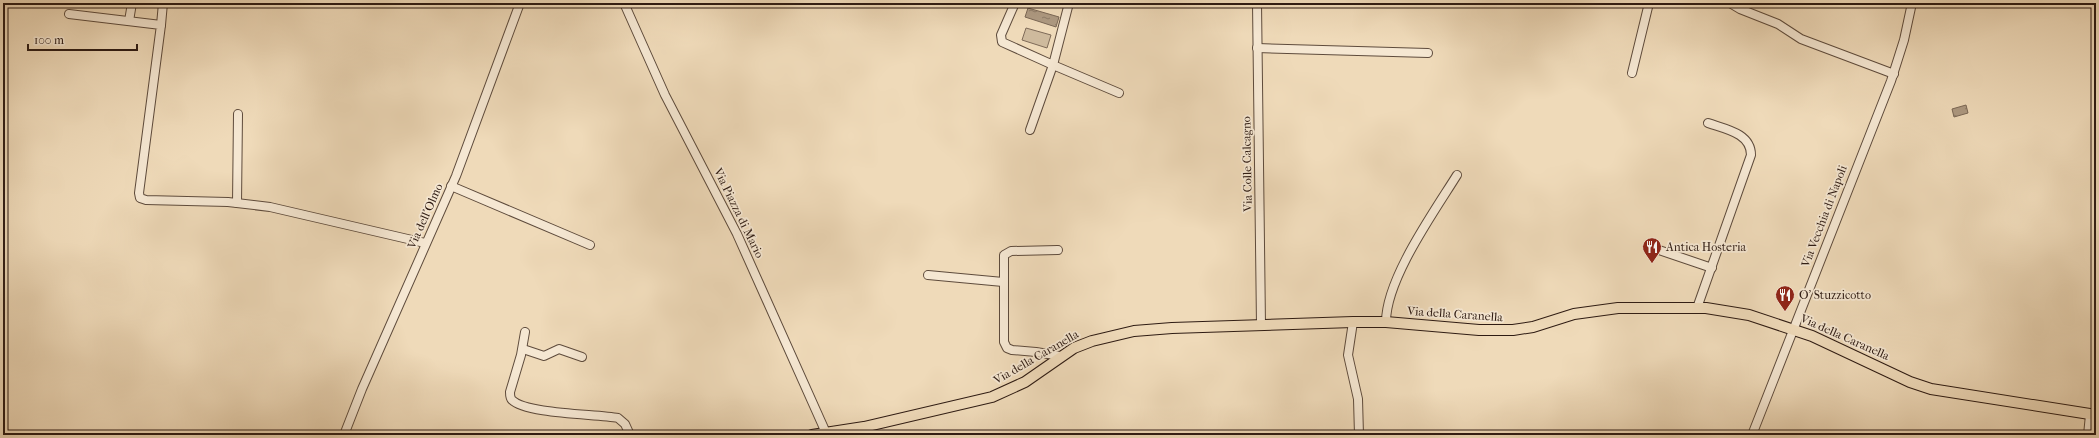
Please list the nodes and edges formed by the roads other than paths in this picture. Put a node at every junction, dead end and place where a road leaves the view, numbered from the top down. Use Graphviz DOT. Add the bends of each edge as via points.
graph roads {
  1 [pos="132,3"];
  2 [pos="164,3"];
  3 [pos="520,3"];
  4 [pos="624,3"];
  5 [pos="1015,3"];
  6 [pos="1069,3"];
  7 [pos="1257,3"];
  8 [pos="1649,3"];
  9 [pos="1730,3"];
  10 [pos="1912,3"];
  11 [pos="69,14"];
  12 [pos="130,21"];
  13 [pos="161,25"];
  14 [pos="1257,48"];
  15 [pos="1428,53"];
  16 [pos="1053,65"];
  17 [pos="1632,73"];
  18 [pos="1894,74"];
  19 [pos="1119,94"];
  20 [pos="238,114"];
  21 [pos="1708,123"];
  22 [pos="1030,130"];
  23 [pos="1457,175"];
  24 [pos="451,186"];
  25 [pos="237,203"];
  26 [pos="425,243"];
  27 [pos="590,245"];
  28 [pos="1656,249"];
  29 [pos="1058,250"];
  30 [pos="1712,268"];
  31 [pos="928,275"];
  32 [pos="1003,282"];
  33 [pos="1697,308"];
  34 [pos="1353,322"];
  35 [pos="1386,322"];
  36 [pos="1261,325"];
  37 [pos="1793,328"];
  38 [pos="525,332"];
  39 [pos="522,349"];
  40 [pos="1060,356"];
  41 [pos="582,357"];
  42 [pos="2093,415"];
  43 [pos="827,434"];
  44 [pos="344,435"];
  45 [pos="630,435"];
  46 [pos="812,435"];
  47 [pos="1359,435"];
  48 [pos="1752,435"];
  49 [pos="2088,435"];
  1 -- 12 [label="street"];
  2 -- 13 [label="street"];
  3 -- 24 [label="street, Via dell'Olmo"];
  4 -- 43 [label="street, Via Piazza di Mario" via="664,95 737,234"];
  5 -- 16 [label="street" via="1001,35 1002,42"];
  6 -- 16 [label="street"];
  7 -- 14 [label="street, Via Colle Calcagno"];
  8 -- 17 [label="street"];
  9 -- 18 [label="street" via="1740,10 1778,24 1801,39"];
  10 -- 18 [label="street, Via Vecchia di Napoli"];
  11 -- 12 [label="street"];
  12 -- 13 [label="street"];
  13 -- 25 [label="street" via="139,196 146,200"];
  14 -- 15 [label="street"];
  14 -- 36 [label="street, Via Colle Calcagno"];
  16 -- 19 [label="street"];
  16 -- 22 [label="street"];
  18 -- 37 [label="street, Via Vecchia di Napoli"];
  20 -- 25 [label="street"];
  21 -- 30 [label="street" via="1742,136 1748,142 1751,152"];
  23 -- 35 [label="street" via="1398,276 1389,302"];
  24 -- 26 [label="street, Via dell'Olmo"];
  24 -- 27 [label="street"];
  25 -- 26 [label="street" via="286,210"];
  26 -- 44 [label="street, Via dell'Olmo"];
  28 -- 30 [label="street"];
  29 -- 32 [label="street" via="1005,253"];
  30 -- 33 [label="street"];
  31 -- 32 [label="street"];
  32 -- 40 [label="street" via="1005,345 1012,350"];
  33 -- 35 [label="main road, Via della Caranella" via="1608,309 1509,330"];
  33 -- 37 [label="main road, Via della Caranella" via="1738,313"];
  34 -- 35 [label="main road, Via della Caranella"];
  34 -- 36 [label="main road, Via della Caranella"];
  34 -- 47 [label="street" via="1348,357 1358,403"];
  36 -- 40 [label="main road, Via della Caranella" via="1134,331 1087,343"];
  37 -- 42 [label="main road, Via della Caranella" via="1931,389"];
  37 -- 48 [label="street, Via Vecchia di Napoli"];
  38 -- 39 [label="street"];
  39 -- 41 [label="street" via="544,356 558,349"];
  39 -- 45 [label="street" via="510,392 512,401 538,409 616,418 625,424"];
  40 -- 43 [label="main road, Via della Caranella" via="1025,382 992,397"];
  42 -- 49 [label="street"];
  43 -- 46 [label="main road, Via della Caranella"];
}
